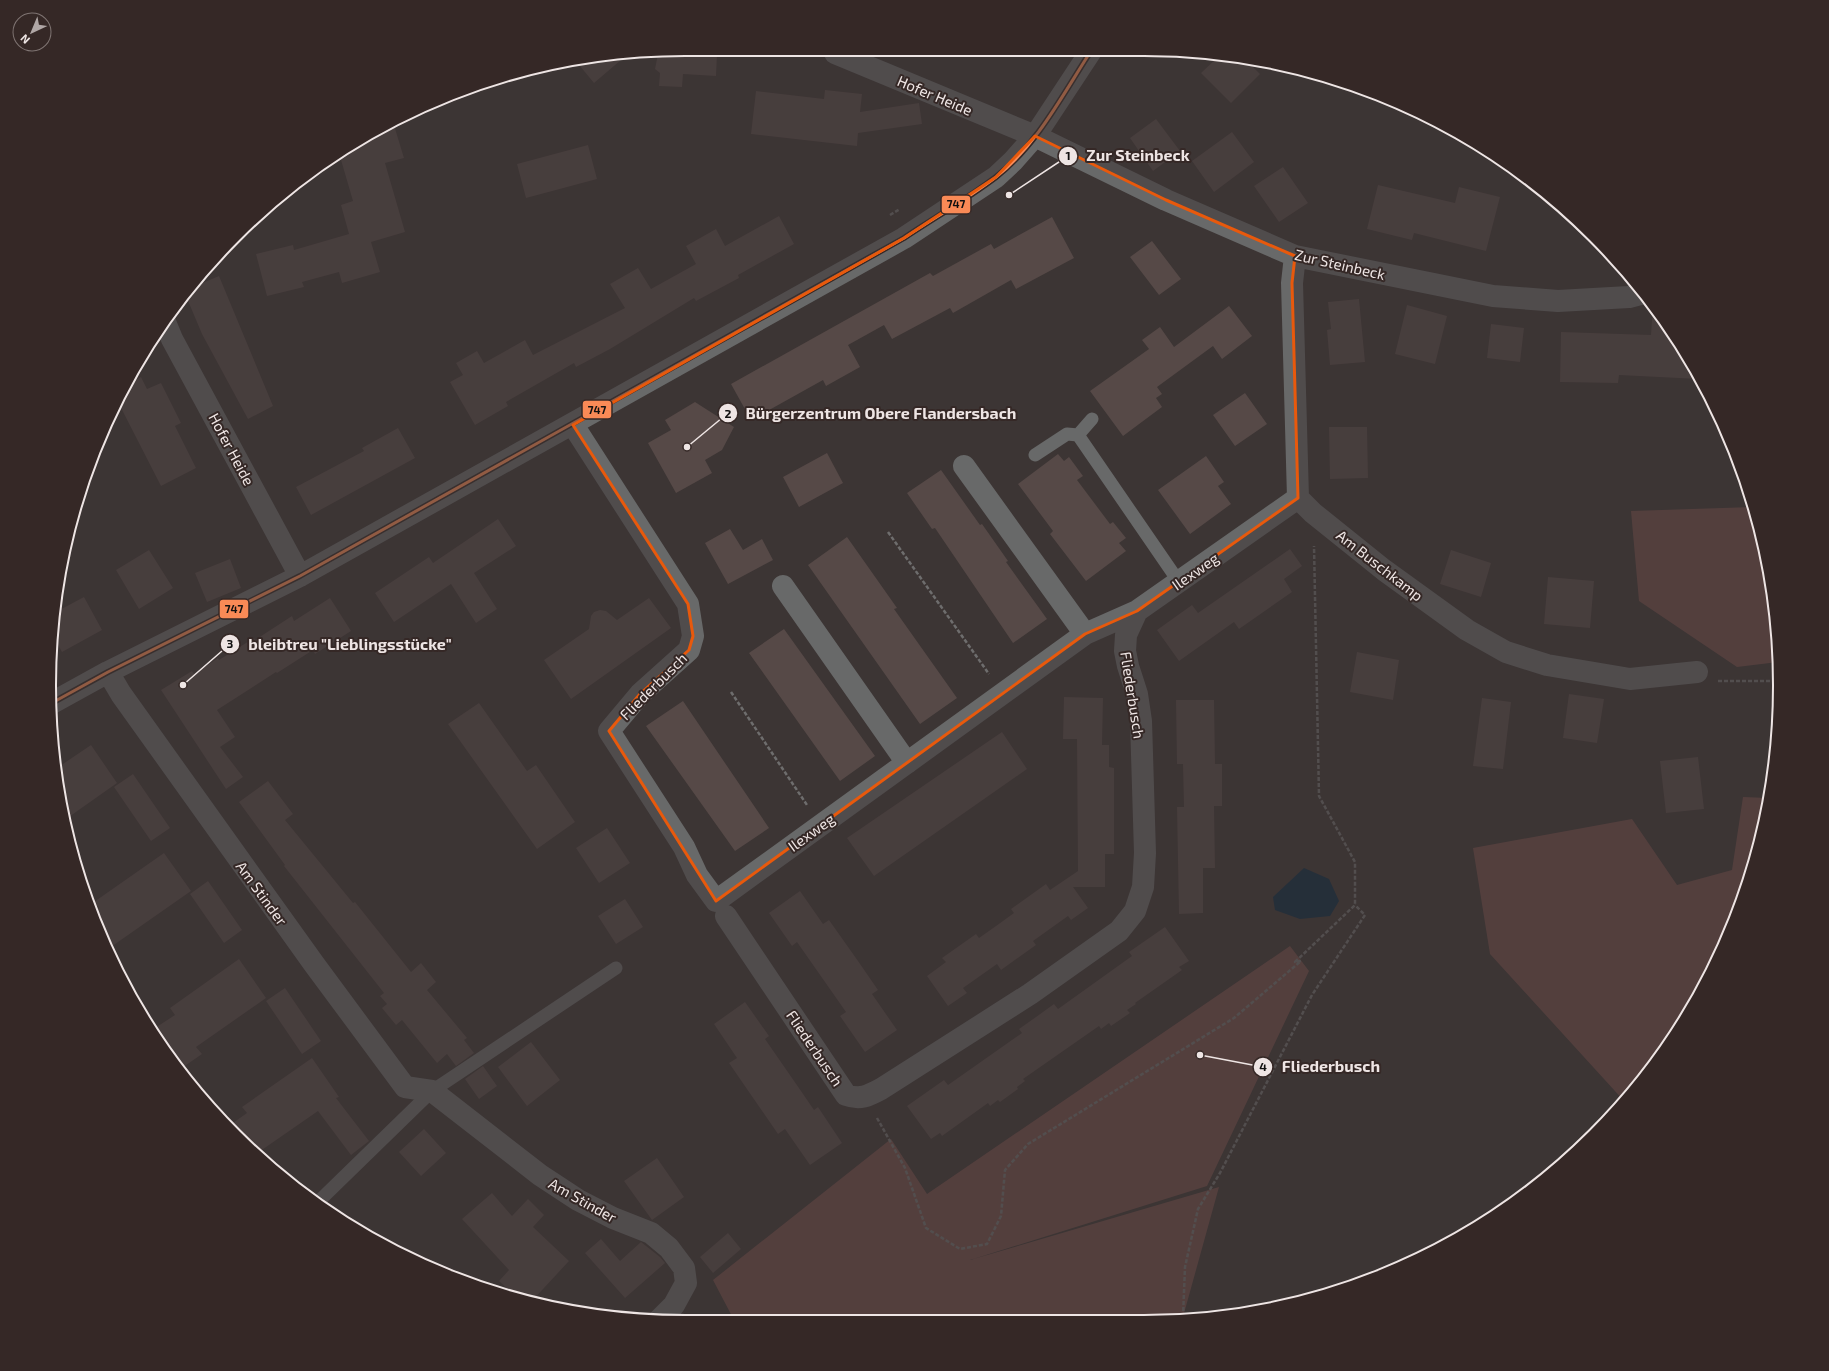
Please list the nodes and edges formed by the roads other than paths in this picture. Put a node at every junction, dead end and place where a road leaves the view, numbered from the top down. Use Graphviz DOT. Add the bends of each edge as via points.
graph roads {
  1 [pos="842,56"];
  2 [pos="1089,56"];
  3 [pos="1035,136"];
  4 [pos="1295,256"];
  5 [pos="1637,295"];
  6 [pos="167,329"];
  7 [pos="1092,419"];
  8 [pos="573,425"];
  9 [pos="1078,435"];
  10 [pos="1035,455"];
  11 [pos="964,466"];
  12 [pos="1298,498"];
  13 [pos="300,576"];
  14 [pos="1179,582"];
  15 [pos="783,586"];
  16 [pos="1137,611"];
  17 [pos="1085,634"];
  18 [pos="108,672"];
  19 [pos="1697,672"];
  20 [pos="56,700"];
  21 [pos="907,763"];
  22 [pos="721,908"];
  23 [pos="616,968"];
  24 [pos="432,1091"];
  25 [pos="321,1199"];
  26 [pos="664,1314"];
  1 -- 3 [label="street, Hofer Heide"];
  2 -- 3 [label="street"];
  3 -- 4 [label="street, Zur Steinbeck" via="1166,200"];
  3 -- 8 [label="street" via="1014,161 996,176 904,238"];
  4 -- 5 [label="street, Zur Steinbeck" via="1493,296 1558,301"];
  4 -- 12 [label="street" via="1292,283"];
  6 -- 13 [label="street, Hofer Heide"];
  7 -- 9 [label="lane"];
  8 -- 13 [label="street"];
  8 -- 22 [label="street, Fliederbusch" via="688,604 693,636 689,650 640,694 609,731 684,847 697,875"];
  9 -- 10 [label="lane" via="1066,434"];
  9 -- 14 [label="lane"];
  11 -- 17 [label="street"];
  12 -- 14 [label="street, Ilexweg"];
  12 -- 19 [label="street, Am Buschkamp" via="1384,570 1466,630 1506,652 1547,665 1630,679"];
  13 -- 18 [label="street"];
  14 -- 16 [label="street, Ilexweg"];
  15 -- 21 [label="street"];
  16 -- 17 [label="street, Ilexweg"];
  16 -- 22 [label="street, Fliederbusch" via="1126,635 1125,651 1137,694 1141,721 1144,887 1135,912 1119,931 1037,989 867,1097 855,1098 846,1095"];
  17 -- 21 [label="street, Ilexweg"];
  18 -- 20 [label="street"];
  18 -- 24 [label="street, Am Stinder" via="224,840 405,1087"];
  21 -- 22 [label="street, Ilexweg" via="820,826"];
  23 -- 24 [label="lane"];
  24 -- 25 [label="lane"];
  24 -- 26 [label="street, Am Stinder" via="547,1180 578,1200 651,1233 669,1248 684,1268 686,1282 674,1305"];
}
